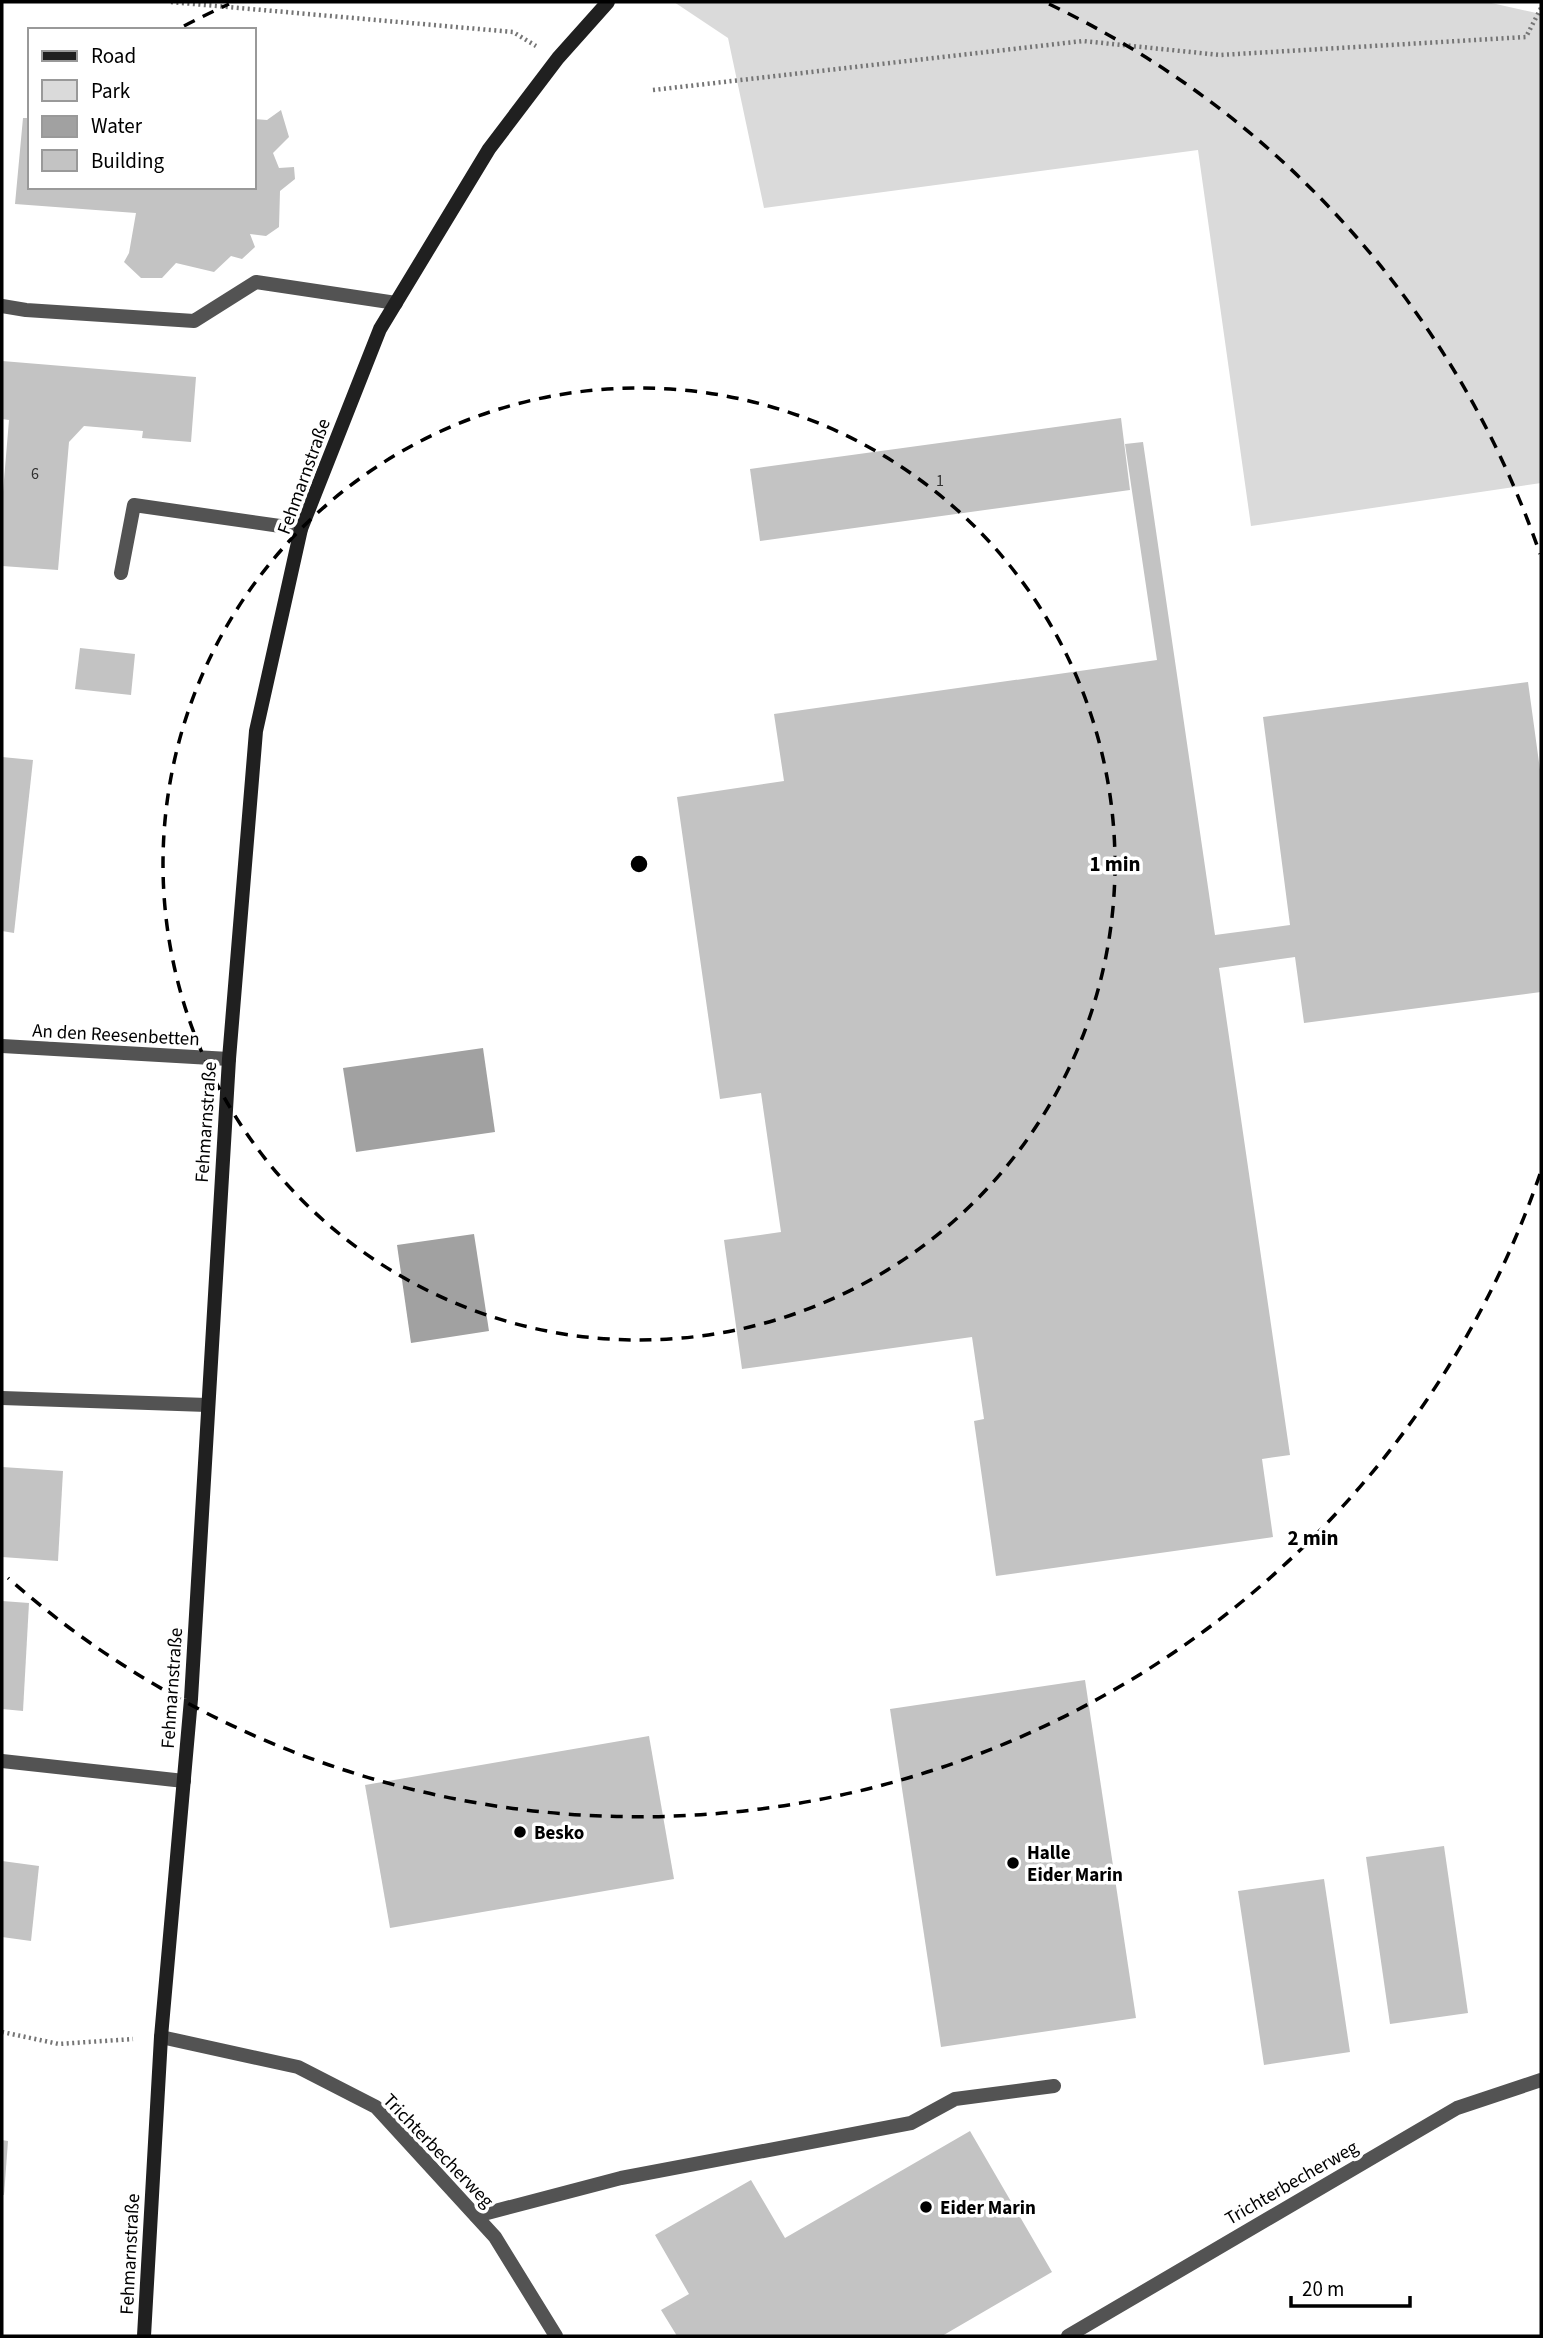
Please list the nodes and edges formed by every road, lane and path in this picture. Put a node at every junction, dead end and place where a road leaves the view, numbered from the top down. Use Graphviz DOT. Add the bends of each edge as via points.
graph roads {
  1 [pos="171,2"];
  2 [pos="608,2"];
  3 [pos="1541,8"];
  4 [pos="558,58"];
  5 [pos="653,90"];
  6 [pos="396,303"];
  7 [pos="2,306"];
  8 [pos="301,529"];
  9 [pos="121,573"];
  10 [pos="2,1046"];
  11 [pos="229,1059"];
  12 [pos="2,1398"];
  13 [pos="207,1405"];
  14 [pos="2,1761"];
  15 [pos="184,1781"];
  16 [pos="2,2032"];
  17 [pos="162,2037"];
  18 [pos="1541,2080"];
  19 [pos="1054,2086"];
  20 [pos="476,2216"];
  21 [pos="144,2336"];
  22 [pos="556,2336"];
  23 [pos="1068,2336"];
  1 -- 4 [label="path" via="513,32"];
  2 -- 4 [label="street, Fehmarnstraße"];
  3 -- 5 [label="path" via="1526,37 1220,55 1083,41"];
  4 -- 6 [label="street, Fehmarnstraße" via="489,149"];
  6 -- 7 [label="street" via="256,282 194,321"];
  6 -- 8 [label="street, Fehmarnstraße" via="380,329"];
  8 -- 9 [label="street" via="134,505"];
  8 -- 11 [label="street, Fehmarnstraße" via="256,731"];
  10 -- 11 [label="street, An den Reesenbetten"];
  11 -- 13 [label="street, Fehmarnstraße"];
  12 -- 13 [label="street"];
  13 -- 15 [label="street, Fehmarnstraße"];
  14 -- 15 [label="street"];
  15 -- 17 [label="street, Fehmarnstraße"];
  16 -- 17 [label="path" via="59,2044"];
  17 -- 20 [label="street, Trichterbecherweg" via="298,2067 376,2107"];
  17 -- 21 [label="street, Fehmarnstraße"];
  18 -- 23 [label="street, Trichterbecherweg" via="1457,2108"];
  19 -- 20 [label="street" via="955,2099 911,2123 621,2178"];
  20 -- 22 [label="street, Trichterbecherweg" via="495,2237"];
}
